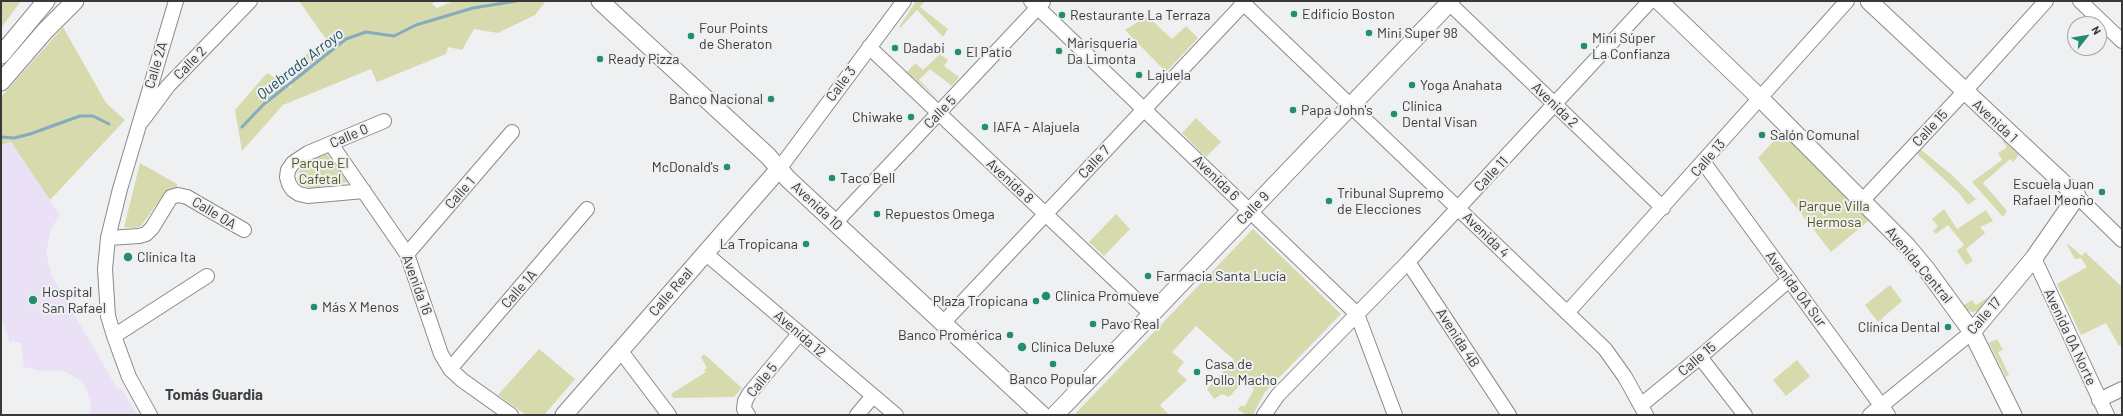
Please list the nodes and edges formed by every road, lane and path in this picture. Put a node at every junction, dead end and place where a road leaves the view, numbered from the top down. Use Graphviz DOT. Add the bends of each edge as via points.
graph roads {
  1 [pos="46,1"];
  2 [pos="75,1"];
  3 [pos="176,1"];
  4 [pos="250,1"];
  5 [pos="600,1"];
  6 [pos="904,1"];
  7 [pos="1650,1"];
  8 [pos="1659,1"];
  9 [pos="1848,1"];
  10 [pos="1869,1"];
  11 [pos="2046,1"];
  12 [pos="2080,1"];
  13 [pos="1244,2"];
  14 [pos="1449,2"];
  15 [pos="1038,3"];
  16 [pos="56,7"];
  17 [pos="2122,41"];
  18 [pos="869,47"];
  19 [pos="1,55"];
  20 [pos="152,76"];
  21 [pos="1,82"];
  22 [pos="168,86"];
  23 [pos="1964,92"];
  24 [pos="1760,98"];
  25 [pos="1555,105"];
  26 [pos="1351,106"];
  27 [pos="1144,108"];
  28 [pos="938,113"];
  29 [pos="384,121"];
  30 [pos="136,129"];
  31 [pos="512,132"];
  32 [pos="331,144"];
  33 [pos="1704,163"];
  34 [pos="779,169"];
  35 [pos="364,191"];
  36 [pos="2077,196"];
  37 [pos="1862,201"];
  38 [pos="1663,208"];
  39 [pos="588,209"];
  40 [pos="1458,209"];
  41 [pos="1250,211"];
  42 [pos="1045,214"];
  43 [pos="835,223"];
  44 [pos="244,230"];
  45 [pos="108,238"];
  46 [pos="2122,240"];
  47 [pos="705,253"];
  48 [pos="407,254"];
  49 [pos="2034,258"];
  50 [pos="1408,262"];
  51 [pos="207,276"];
  52 [pos="1789,280"];
  53 [pos="1567,313"];
  54 [pos="1151,314"];
  55 [pos="1357,314"];
  56 [pos="943,323"];
  57 [pos="1972,332"];
  58 [pos="799,334"];
  59 [pos="114,336"];
  60 [pos="620,350"];
  61 [pos="1700,357"];
  62 [pos="450,369"];
  63 [pos="2122,389"];
  64 [pos="873,396"];
  65 [pos="2100,400"];
  66 [pos="1643,410"];
  67 [pos="1885,410"];
  68 [pos="746,412"];
  69 [pos="1036,413"];
  70 [pos="150,415"];
  71 [pos="511,415"];
  72 [pos="564,415"];
  73 [pos="669,415"];
  74 [pos="857,415"];
  75 [pos="896,415"];
  76 [pos="1055,415"];
  77 [pos="1264,415"];
  78 [pos="1395,415"];
  79 [pos="1508,415"];
  80 [pos="1745,415"];
  81 [pos="1870,415"];
  82 [pos="2013,415"];
  83 [pos="2107,415"];
  1 -- 19 [label="main road"];
  2 -- 16 [label="main road"];
  3 -- 20 [label="street, Calle 2A"];
  4 -- 22 [label="street, Calle 2"];
  5 -- 34 [label="main road, Avenida 10"];
  6 -- 18 [label="street, Calle 3"];
  7 -- 25 [label="street, Calle 11"];
  8 -- 24 [label="main road, Avenida Central"];
  9 -- 24 [label="street, Calle 13"];
  10 -- 23 [label="main road, Avenida 1"];
  11 -- 23 [label="street, Calle 15"];
  12 -- 17 [label="street"];
  13 -- 26 [label="street, Avenida 4"];
  13 -- 27 [label="street, Calle 7"];
  14 -- 25 [label="street, Avenida 2"];
  14 -- 26 [label="main road, Calle 9"];
  15 -- 27 [label="street, Avenida 6"];
  15 -- 28 [label="street, Calle 5"];
  16 -- 21 [label="main road"];
  18 -- 28 [label="street, Avenida 8"];
  18 -- 34 [label="street, Calle 3"];
  20 -- 22 [label="street" via="156,88 163,89"];
  20 -- 30 [label="street, Calle 2A"];
  22 -- 30 [label="street, Calle 2"];
  23 -- 36 [label="main road, Avenida 1"];
  23 -- 37 [label="street, Calle 15"];
  24 -- 33 [label="street, Calle 13"];
  24 -- 37 [label="main road, Avenida Central"];
  25 -- 38 [label="street, Avenida 2"];
  25 -- 40 [label="street, Calle 11"];
  26 -- 40 [label="street, Avenida 4"];
  26 -- 41 [label="main road, Calle 9"];
  27 -- 41 [label="street, Avenida 6"];
  27 -- 42 [label="street, Calle 7"];
  28 -- 42 [label="street, Avenida 8"];
  28 -- 43 [label="street, Calle 5"];
  29 -- 32 [label="street, Calle 0"];
  30 -- 45 [label="street, Calle 2A"];
  31 -- 48 [label="street, Calle 1" via="484,171"];
  32 -- 35 [label="street, Avenida 16"];
  32 -- 35 [label="street, Calle 0" via="293,163 287,177 293,190 308,196"];
  33 -- 38 [label="street, Calle 13"];
  33 -- 52 [label="street, Avenida 0A Sur"];
  34 -- 43 [label="main road, Avenida 10"];
  34 -- 47 [label="main road, Calle Real"];
  35 -- 48 [label="street, Avenida 16"];
  36 -- 46 [label="street, Avenida 1"];
  36 -- 49 [label="main road, Calle 17"];
  37 -- 57 [label="main road, Avenida Central" via="1907,246"];
  38 -- 53 [label="street, Calle 13"];
  39 -- 62 [label="street, Calle 1A"];
  40 -- 50 [label="street, Calle 11"];
  40 -- 53 [label="street, Avenida 4"];
  41 -- 54 [label="main road, Calle 9"];
  41 -- 55 [label="street, Avenida 6"];
  42 -- 54 [label="street, Avenida 8"];
  42 -- 56 [label="street, Calle 7"];
  43 -- 56 [label="main road, Avenida 10"];
  44 -- 45 [label="street, Calle 0A" via="187,197 178,195 171,197 146,234"];
  45 -- 59 [label="street, Calle 2A" via="105,292"];
  47 -- 58 [label="street, Avenida 12"];
  47 -- 60 [label="main road, Calle Real"];
  48 -- 62 [label="street, Avenida 16" via="441,354"];
  49 -- 57 [label="main road, Calle 17"];
  49 -- 65 [label="street, Avenida 0A Norte"];
  50 -- 55 [label="street, Calle 11"];
  50 -- 79 [label="street, Avenida 4B"];
  51 -- 59 [label="street"];
  52 -- 61 [label="street, Calle 15"];
  52 -- 67 [label="street, Avenida 0A Sur"];
  53 -- 66 [label="street, Avenida 4" via="1612,358"];
  54 -- 76 [label="main road, Calle 9"];
  55 -- 77 [label="street, Calle 11" via="1278,395"];
  55 -- 78 [label="street, Avenida 6"];
  56 -- 69 [label="main road, Avenida 10"];
  57 -- 67 [label="street, Calle 17"];
  57 -- 82 [label="main road, Avenida Central"];
  58 -- 64 [label="street, Avenida 12"];
  58 -- 68 [label="street, Calle 5" via="749,394 745,401"];
  59 -- 70 [label="street, Calle 2A" via="129,377"];
  60 -- 72 [label="main road, Calle Real"];
  60 -- 73 [label="street"];
  61 -- 66 [label="street, Calle 15"];
  61 -- 80 [label="street"];
  62 -- 71 [label="street, Avenida 16"];
  63 -- 65 [label="street"];
  64 -- 74 [label="street"];
  64 -- 75 [label="street, Avenida 12"];
  65 -- 83 [label="street, Avenida 0A Norte"];
  67 -- 81 [label="street, Calle 17"];
}
